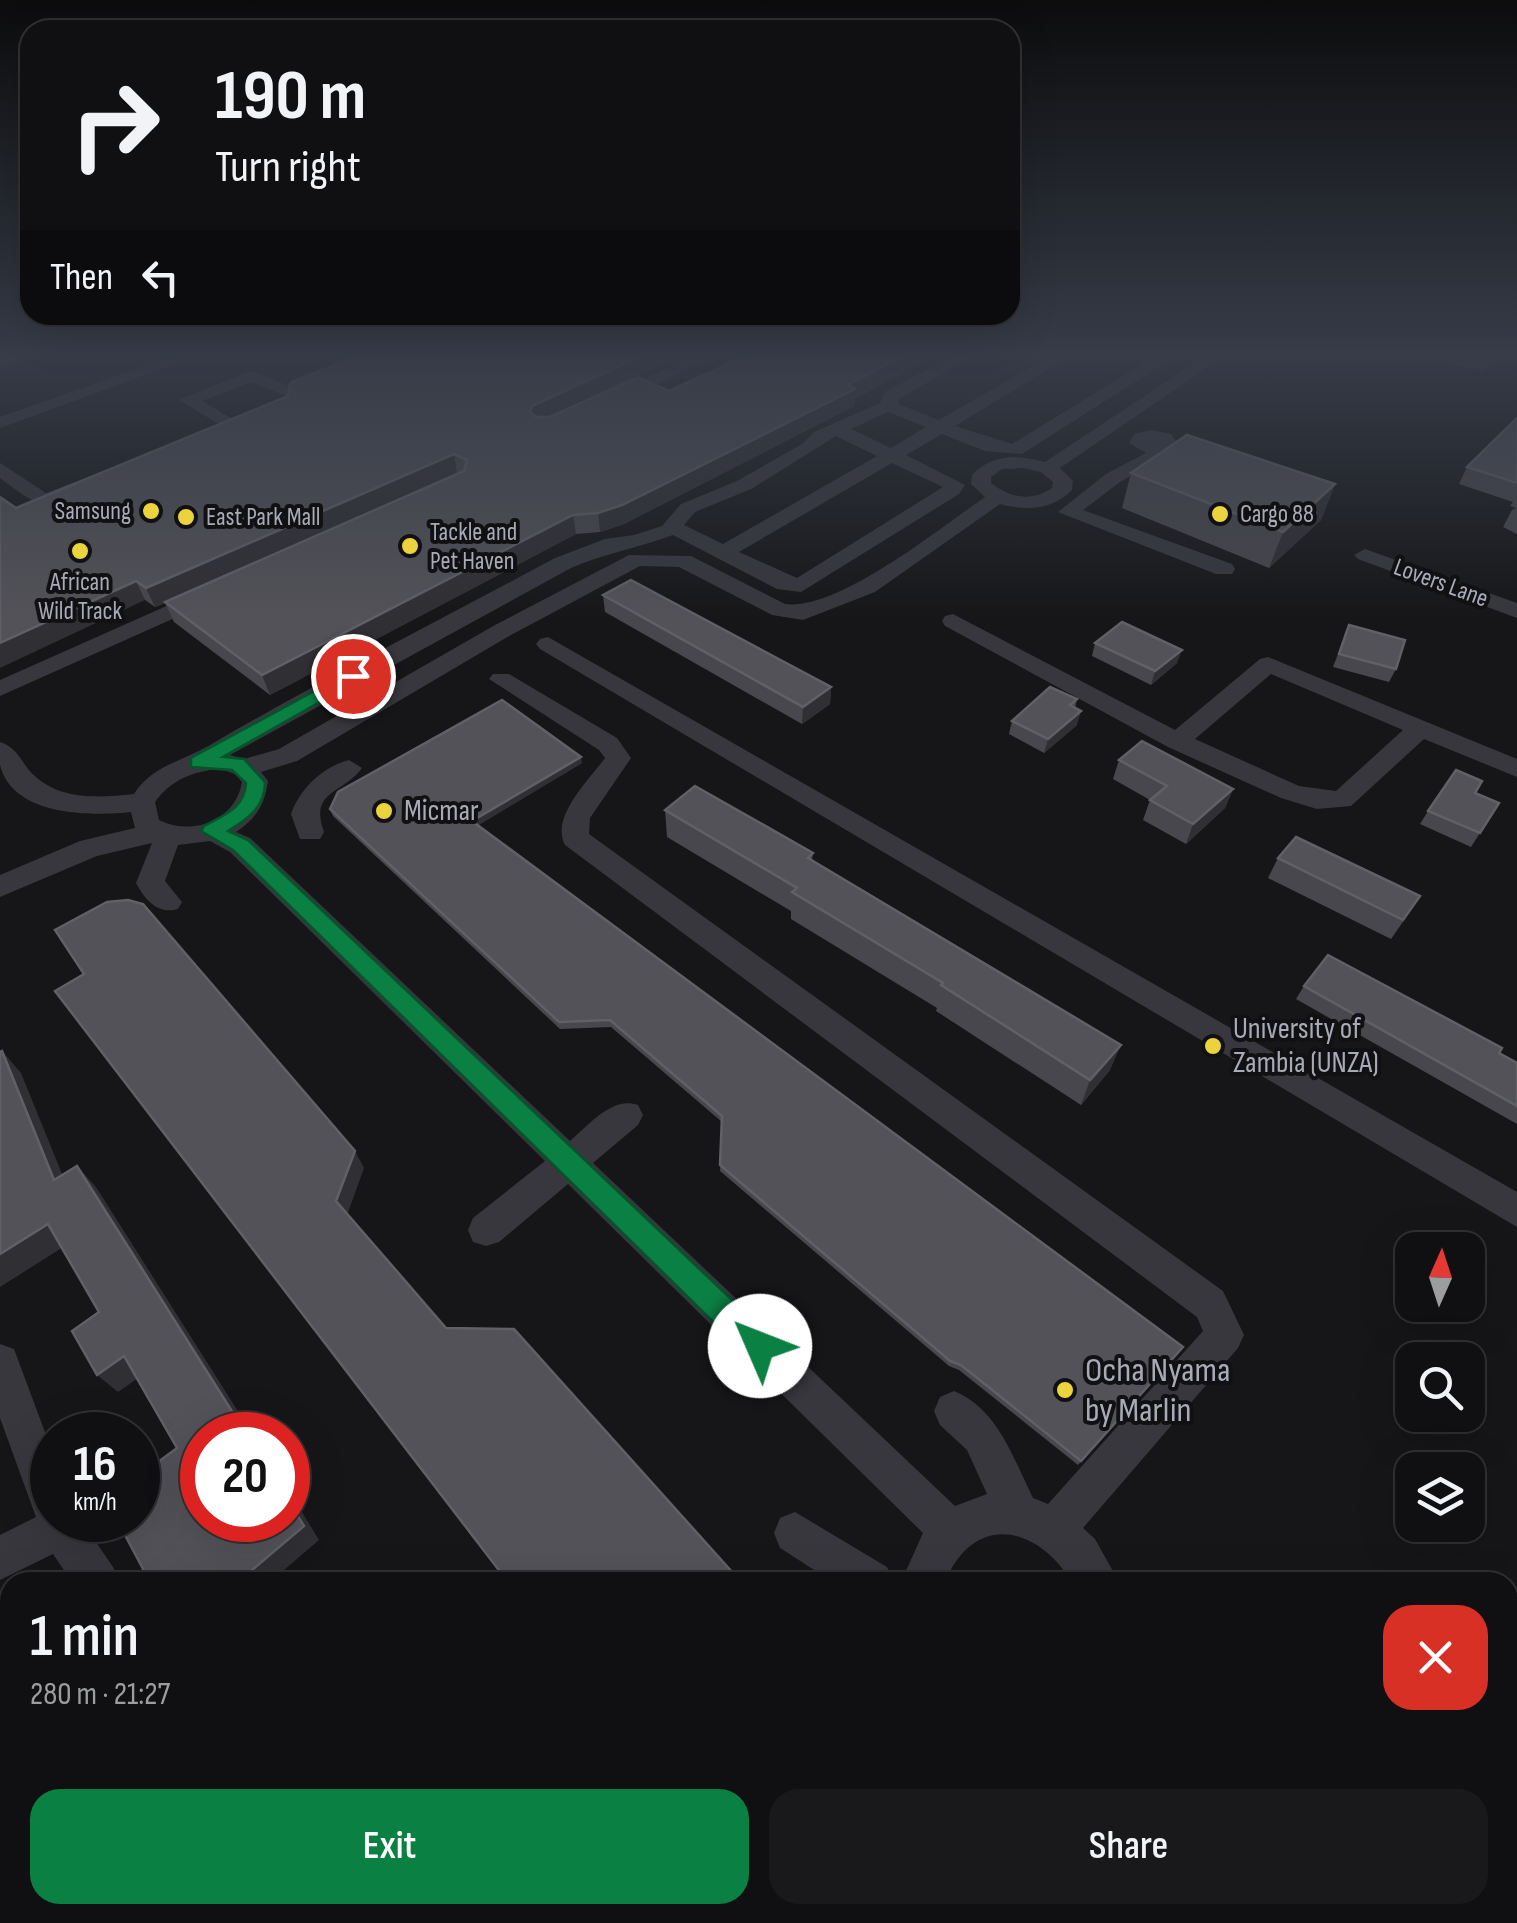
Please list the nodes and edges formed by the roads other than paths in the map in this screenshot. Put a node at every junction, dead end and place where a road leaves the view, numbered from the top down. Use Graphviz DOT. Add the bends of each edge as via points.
graph roads {
  1 [pos="817,442"];
  2 [pos="863,442"];
  3 [pos="914,442"];
  4 [pos="933,442"];
  5 [pos="977,442"];
  6 [pos="1027,442"];
  7 [pos="1087,442"];
  8 [pos="1172,451"];
  9 [pos="893,454"];
  10 [pos="990,467"];
  11 [pos="1048,468"];
  12 [pos="0,469"];
  13 [pos="98,479"];
  14 [pos="1059,492"];
  15 [pos="998,497"];
  16 [pos="1083,501"];
  17 [pos="672,528"];
  18 [pos="723,553"];
  19 [pos="1365,555"];
  20 [pos="1224,569"];
  21 [pos="230,585"];
  22 [pos="1517,612"];
  23 [pos="953,621"];
  24 [pos="548,644"];
  25 [pos="425,675"];
  26 [pos="0,689"];
  27 [pos="347,721"];
  28 [pos="1421,728"];
  29 [pos="1177,741"];
  30 [pos="0,750"];
  31 [pos="198,763"];
  32 [pos="1517,769"];
  33 [pos="239,809"];
  34 [pos="152,820"];
  35 [pos="310,832"];
  36 [pos="0,888"];
  37 [pos="168,902"];
  38 [pos="626,1115"];
  39 [pos="569,1162"];
  40 [pos="1517,1211"];
  41 [pos="486,1230"];
  42 [pos="0,1363"];
  43 [pos="954,1411"];
  44 [pos="30,1444"];
  45 [pos="1036,1521"];
  46 [pos="950,1530"];
  47 [pos="795,1534"];
  48 [pos="30,1536"];
  49 [pos="73,1542"];
  50 [pos="0,1558"];
  51 [pos="92,1572"];
  52 [pos="856,1572"];
  53 [pos="926,1572"];
  54 [pos="1091,1572"];
  1 -- 17 [label="lane" via="775,469 688,508"];
  2 -- 9 [label="lane"];
  3 -- 9 [label="lane"];
  4 -- 10 [label="lane"];
  5 -- 6 [label="lane" via="1014,450"];
  7 -- 11 [label="lane"];
  8 -- 16 [label="lane" via="1140,455"];
  9 -- 18 [label="lane"];
  9 -- 18 [label="lane" via="956,484 800,585"];
  10 -- 11 [label="lane" via="1014,462"];
  10 -- 15 [label="lane" via="981,484"];
  11 -- 14 [label="lane" via="1060,477"];
  12 -- 13 [label="lane" via="44,501"];
  14 -- 15 [label="lane" via="1032,503"];
  14 -- 16 [label="lane"];
  15 -- 25 [label="lane" via="866,587 802,613 780,610 683,561 636,560"];
  16 -- 20 [label="lane" via="1068,512"];
  17 -- 18 [label="lane"];
  17 -- 31 [label="lane" via="563,564"];
  19 -- 22 [label="lane, Lovers Lane"];
  21 -- 26 [label="lane"];
  23 -- 29 [label="lane"];
  24 -- 40 [label="lane"];
  25 -- 27 [label="lane"];
  25 -- 45 [label="lane" via="483,672 608,744 618,758 577,817 575,838 1210,1304 1225,1335"];
  27 -- 33 [label="lane" via="288,755"];
  27 -- 35 [label="lane" via="338,776 312,796 304,814"];
  28 -- 29 [label="lane" via="1342,800 1290,792"];
  28 -- 29 [label="lane" via="1268,664"];
  28 -- 32 [label="lane"];
  30 -- 34 [label="lane" via="31,788"];
  31 -- 33 [label="lane" via="221,761"];
  31 -- 34 [label="lane" via="163,778"];
  33 -- 34 [label="lane"];
  33 -- 39 [label="lane"];
  34 -- 36 [label="lane"];
  34 -- 37 [label="lane" via="157,857 150,883"];
  38 -- 39 [label="lane"];
  39 -- 41 [label="lane"];
  39 -- 46 [label="lane"];
  42 -- 44 [label="lane"];
  43 -- 45 [label="lane" via="980,1436"];
  45 -- 46 [label="lane" via="993,1512"];
  45 -- 54 [label="lane" via="1073,1544"];
  46 -- 53 [label="lane"];
  47 -- 52 [label="lane"];
  48 -- 50 [label="lane"];
  49 -- 51 [label="lane"];
}
